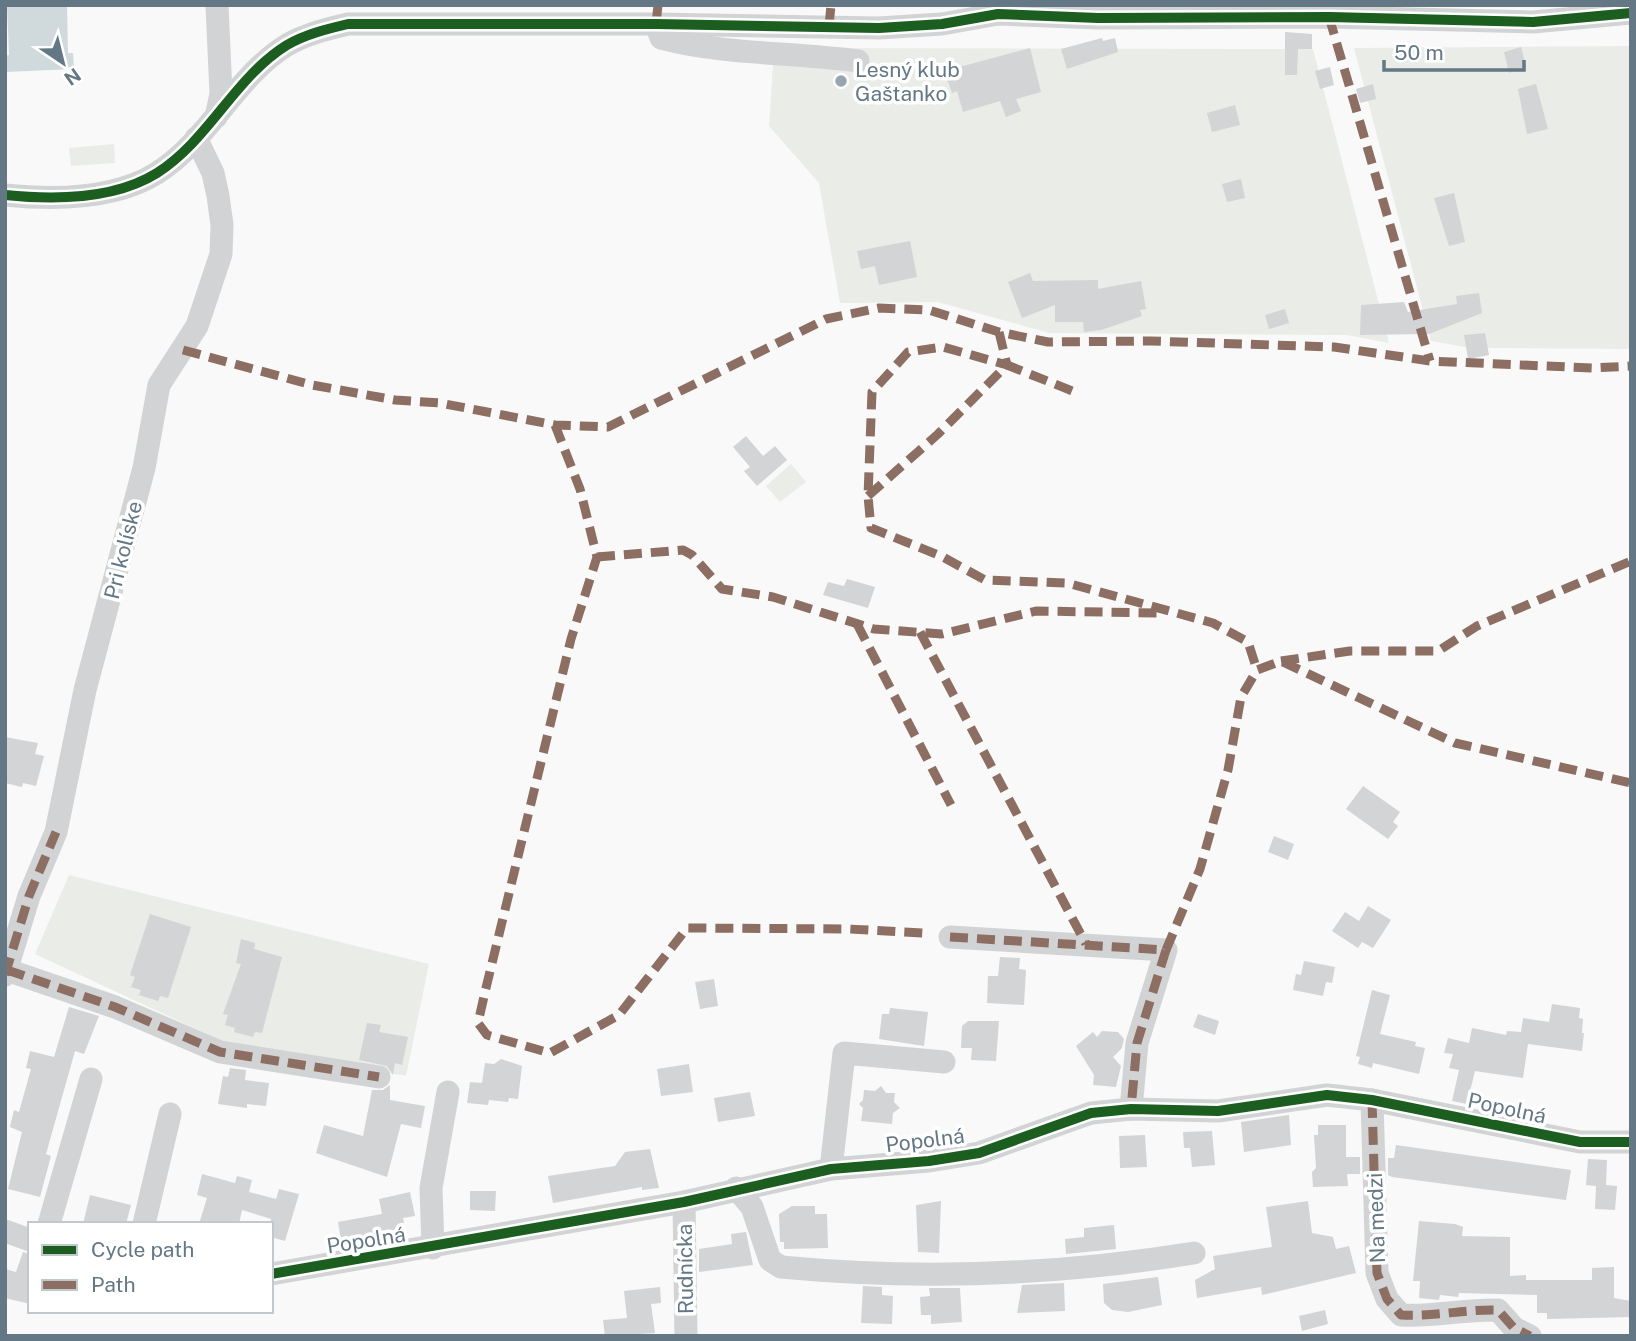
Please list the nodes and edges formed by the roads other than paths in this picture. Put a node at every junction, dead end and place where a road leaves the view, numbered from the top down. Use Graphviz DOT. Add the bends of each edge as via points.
graph roads {
  1 [pos="217,5"];
  2 [pos="1631,13"];
  3 [pos="656,24"];
  4 [pos="858,61"];
  5 [pos="216,118"];
  6 [pos="196,138"];
  7 [pos="5,195"];
  8 [pos="950,937"];
  9 [pos="6,972"];
  10 [pos="944,1062"];
  11 [pos="379,1077"];
  12 [pos="91,1079"];
  13 [pos="448,1092"];
  14 [pos="1372,1100"];
  15 [pos="1131,1109"];
  16 [pos="170,1114"];
  17 [pos="1631,1142"];
  18 [pos="831,1169"];
  19 [pos="736,1188"];
  20 [pos="684,1202"];
  21 [pos="50,1222"];
  22 [pos="144,1222"];
  23 [pos="5,1231"];
  24 [pos="28,1239"];
  25 [pos="433,1248"];
  26 [pos="1194,1253"];
  27 [pos="273,1275"];
  28 [pos="686,1336"];
  29 [pos="1530,1336"];
  1 -- 5 [label="street" via="221,94"];
  2 -- 3 [label="street" via="1533,22 998,14 879,28"];
  3 -- 4 [label="street" via="661,38 676,42 756,55"];
  3 -- 5 [label="street" via="348,24 286,46 258,69"];
  5 -- 6 [label="street"];
  6 -- 7 [label="street" via="156,174 128,186 82,197"];
  6 -- 9 [label="street, Pri kolíske" via="218,196 221,254 197,326 159,385 144,468 85,690 56,832 29,895"];
  8 -- 15 [label="street" via="1166,950 1137,1043"];
  9 -- 11 [label="street, Pri kolíske" via="115,1007 220,1052"];
  10 -- 18 [label="street" via="844,1053"];
  12 -- 21 [label="street"];
  13 -- 25 [label="street, Popolná" via="431,1188"];
  14 -- 15 [label="street, Popolná" via="1327,1095 1218,1111"];
  14 -- 17 [label="street, Popolná" via="1580,1142"];
  14 -- 29 [label="street, Na medzi" via="1377,1273 1387,1299 1401,1315 1431,1317 1498,1310 1514,1328"];
  15 -- 18 [label="street, Popolná" via="1091,1113 979,1153"];
  16 -- 22 [label="street"];
  18 -- 19 [label="street, Popolná"];
  19 -- 20 [label="street, Popolná"];
  19 -- 26 [label="street" via="752,1207 770,1260 781,1267 995,1274 1111,1266"];
  20 -- 25 [label="street, Popolná"];
  20 -- 28 [label="street, Rudnícka"];
  23 -- 24 [label="street"];
  25 -- 27 [label="street, Popolná"];
}
